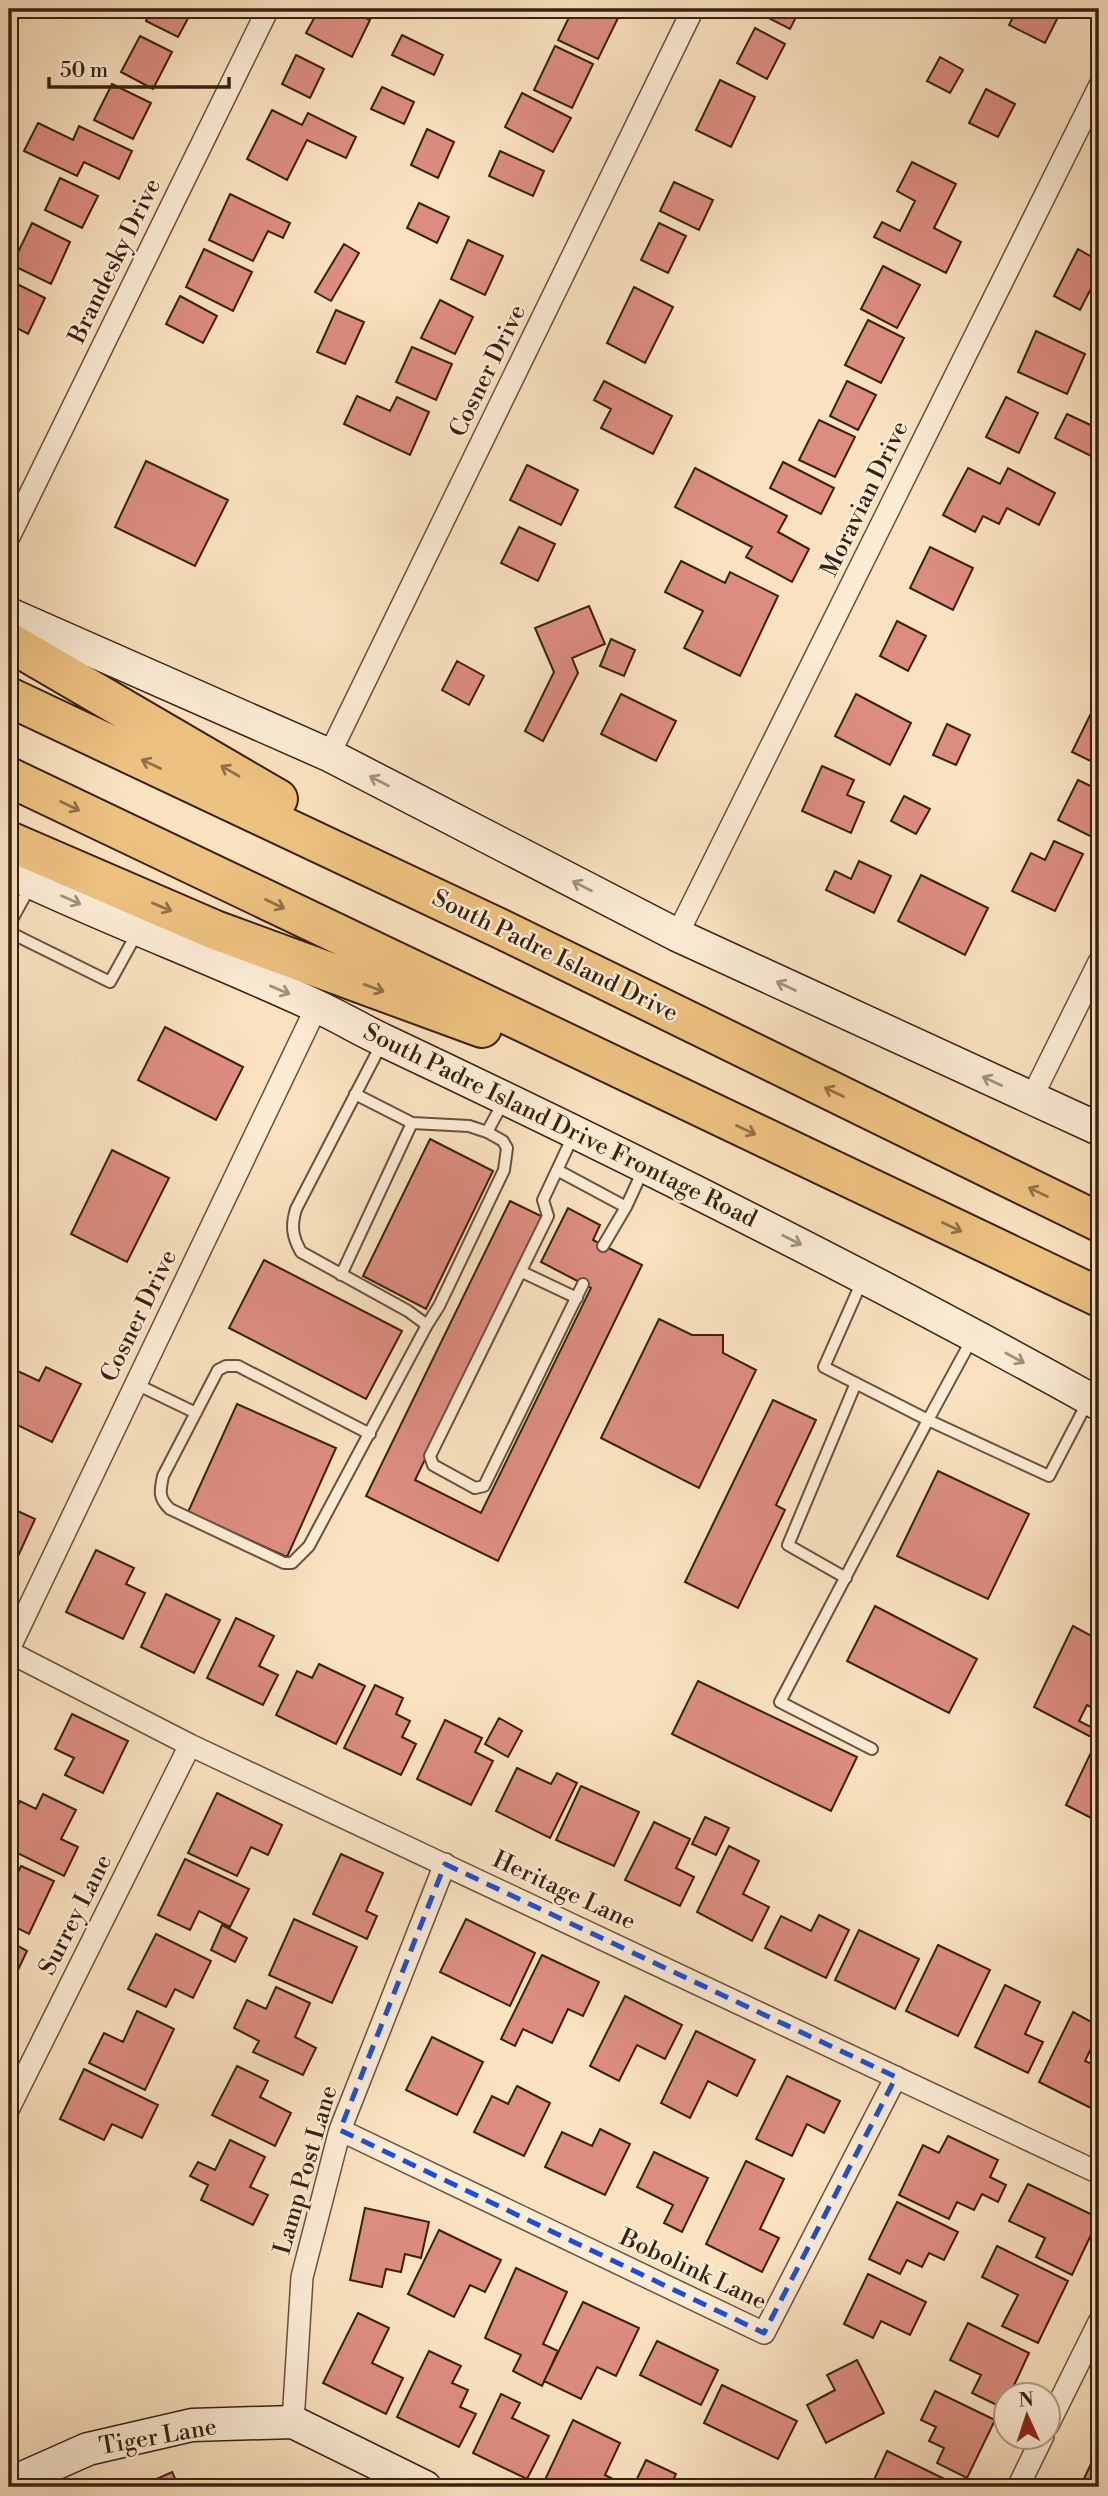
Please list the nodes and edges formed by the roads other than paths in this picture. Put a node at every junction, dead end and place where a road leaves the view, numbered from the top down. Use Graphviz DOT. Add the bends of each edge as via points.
graph roads {
  1 [pos="268,9"];
  2 [pos="693,9"];
  3 [pos="1099,87"];
  4 [pos="9,537"];
  5 [pos="9,614"];
  6 [pos="9,642"];
  7 [pos="9,697"];
  8 [pos="329,755"];
  9 [pos="9,777"];
  10 [pos="9,841"];
  11 [pos="20,877"];
  12 [pos="9,925"];
  13 [pos="501,929"];
  14 [pos="139,931"];
  15 [pos="9,932"];
  16 [pos="677,935"];
  17 [pos="1099,962"];
  18 [pos="317,1006"];
  19 [pos="383,1040"];
  20 [pos="355,1094"];
  21 [pos="506,1097"];
  22 [pos="1031,1099"];
  23 [pos="705,1110"];
  24 [pos="412,1123"];
  25 [pos="1099,1129"];
  26 [pos="575,1131"];
  27 [pos="487,1132"];
  28 [pos="645,1166"];
  29 [pos="557,1170"];
  30 [pos="626,1207"];
  31 [pos="1099,1222"];
  32 [pos="603,1246"];
  33 [pos="522,1272"];
  34 [pos="341,1275"];
  35 [pos="864,1277"];
  36 [pos="583,1284"];
  37 [pos="1099,1297"];
  38 [pos="577,1298"];
  39 [pos="427,1325"];
  40 [pos="974,1335"];
  41 [pos="136,1384"];
  42 [pos="856,1384"];
  43 [pos="1094,1401"];
  44 [pos="196,1413"];
  45 [pos="928,1420"];
  46 [pos="370,1434"];
  47 [pos="846,1578"];
  48 [pos="9,1651"];
  49 [pos="190,1745"];
  50 [pos="872,1749"];
  51 [pos="444,1864"];
  52 [pos="896,2077"];
  53 [pos="9,2108"];
  54 [pos="340,2130"];
  55 [pos="1099,2173"];
  56 [pos="1099,2322"];
  57 [pos="1062,2397"];
  58 [pos="293,2423"];
  59 [pos="1036,2450"];
  60 [pos="9,2484"];
  61 [pos="425,2487"];
  62 [pos="1018,2487"];
  1 -- 4 [label="street, Brandesky Drive"];
  2 -- 8 [label="street, Cosner Drive"];
  3 -- 16 [label="street, Moravian Drive"];
  5 -- 8 [label="main road"];
  13 -- 6 [label="highway, one-way"];
  13 -- 7 [label="highway, South Padre Island Drive, one-way"];
  16 -- 8 [label="main road, one-way"];
  9 -- 23 [label="highway, one-way"];
  10 -- 23 [label="highway, one-way" via="215,930"];
  11 -- 12 [label="lane"];
  11 -- 14 [label="main road, South Padre Island Drive Frontage Road, one-way"];
  31 -- 13 [label="highway, South Padre Island Drive, one-way"];
  14 -- 15 [label="lane" via="110,982"];
  14 -- 18 [label="main road, South Padre Island Drive Frontage Road, one-way"];
  22 -- 16 [label="main road, one-way"];
  17 -- 22 [label="street"];
  18 -- 19 [label="main road, South Padre Island Drive Frontage Road"];
  18 -- 41 [label="street, Cosner Drive"];
  19 -- 20 [label="lane"];
  19 -- 21 [label="main road, South Padre Island Drive Frontage Road"];
  20 -- 24 [label="lane"];
  20 -- 34 [label="lane" via="292,1222 293,1238 301,1252"];
  21 -- 26 [label="main road, South Padre Island Drive Frontage Road"];
  21 -- 27 [label="lane"];
  22 -- 25 [label="main road"];
  23 -- 37 [label="highway, one-way"];
  24 -- 27 [label="lane" via="469,1126"];
  24 -- 34 [label="lane"];
  26 -- 28 [label="main road, South Padre Island Drive Frontage Road"];
  26 -- 29 [label="lane"];
  27 -- 39 [label="lane" via="507,1148 504,1170"];
  28 -- 30 [label="lane"];
  28 -- 35 [label="main road, South Padre Island Drive Frontage Road, one-way"];
  29 -- 30 [label="lane"];
  29 -- 33 [label="lane" via="543,1200 548,1216"];
  30 -- 32 [label="lane"];
  33 -- 38 [label="lane"];
  33 -- 38 [label="lane" via="430,1456 433,1465 475,1488 484,1486"];
  34 -- 39 [label="lane"];
  35 -- 40 [label="main road, South Padre Island Drive Frontage Road"];
  35 -- 42 [label="lane" via="824,1367"];
  36 -- 38 [label="lane"];
  39 -- 46 [label="lane"];
  40 -- 43 [label="main road, South Padre Island Drive Frontage Road, one-way"];
  40 -- 45 [label="lane"];
  41 -- 44 [label="lane"];
  41 -- 48 [label="street, Cosner Drive"];
  42 -- 45 [label="lane"];
  42 -- 47 [label="lane" via="788,1545"];
  43 -- 45 [label="lane" via="1049,1476"];
  44 -- 46 [label="lane" via="218,1370 238,1366"];
  44 -- 46 [label="lane" via="163,1476 161,1501 284,1563 292,1563 310,1546"];
  45 -- 47 [label="lane"];
  47 -- 50 [label="lane" via="780,1702"];
  48 -- 49 [label="street, Heritage Lane"];
  49 -- 51 [label="street, Heritage Lane"];
  49 -- 53 [label="street, Surrey Lane"];
  51 -- 52 [label="street, Heritage Lane"];
  51 -- 54 [label="street, Lamp Post Lane"];
  52 -- 54 [label="street, Bobolink Lane" via="764,2333"];
  52 -- 55 [label="street, Heritage Lane"];
  54 -- 58 [label="street, Lamp Post Lane" via="302,2277"];
  56 -- 57 [label="street"];
  58 -- 60 [label="main road, Tiger Lane" via="192,2425 88,2449"];
  58 -- 61 [label="main road, Tiger Lane"];
  59 -- 62 [label="street"];
}
